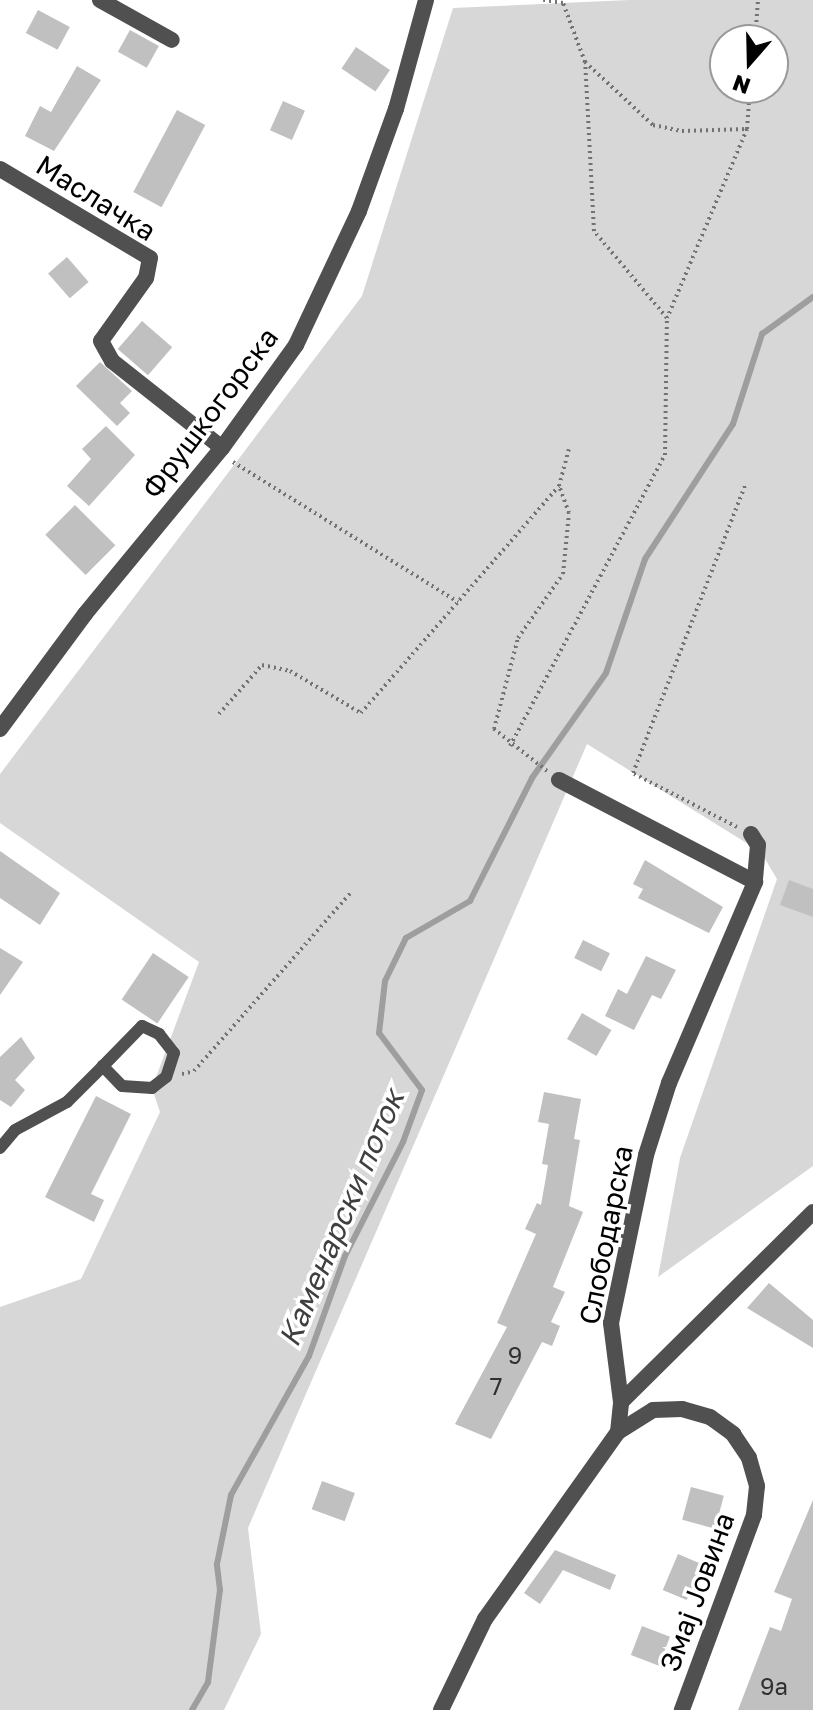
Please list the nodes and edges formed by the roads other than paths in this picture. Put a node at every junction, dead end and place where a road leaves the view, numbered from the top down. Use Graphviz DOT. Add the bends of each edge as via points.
graph roads {
  1 [pos="100,0"];
  2 [pos="426,0"];
  3 [pos="172,40"];
  4 [pos="0,169"];
  5 [pos="220,450"];
  6 [pos="0,729"];
  7 [pos="559,780"];
  8 [pos="751,834"];
  9 [pos="755,882"];
  10 [pos="103,1066"];
  11 [pos="0,1148"];
  12 [pos="813,1212"];
  13 [pos="621,1402"];
  14 [pos="618,1432"];
  15 [pos="441,1710"];
  16 [pos="682,1710"];
  1 -- 3 [label="street"];
  2 -- 5 [label="street, Фрушкогорска" via="396,109 338,262 289,356"];
  4 -- 5 [label="street, Маслачка" via="150,258 146,278 101,341 112,361"];
  5 -- 6 [label="street, Фрушкогорска" via="85,614"];
  7 -- 9 [label="street"];
  8 -- 9 [label="street, Слободарска" via="758,845"];
  9 -- 13 [label="street, Слободарска" via="669,1083 646,1155 611,1323"];
  10 -- 10 [label="lane" via="142,1026 159,1034 174,1053 152,1088 122,1086"];
  10 -- 11 [label="lane" via="67,1102 15,1130"];
  12 -- 13 [label="street"];
  13 -- 14 [label="street, Слободарска"];
  14 -- 15 [label="street, Слободарска" via="485,1619"];
  14 -- 16 [label="street, Змај Јовина" via="653,1410 682,1409 710,1417 733,1434 749,1458 757,1486 754,1515"];
}
